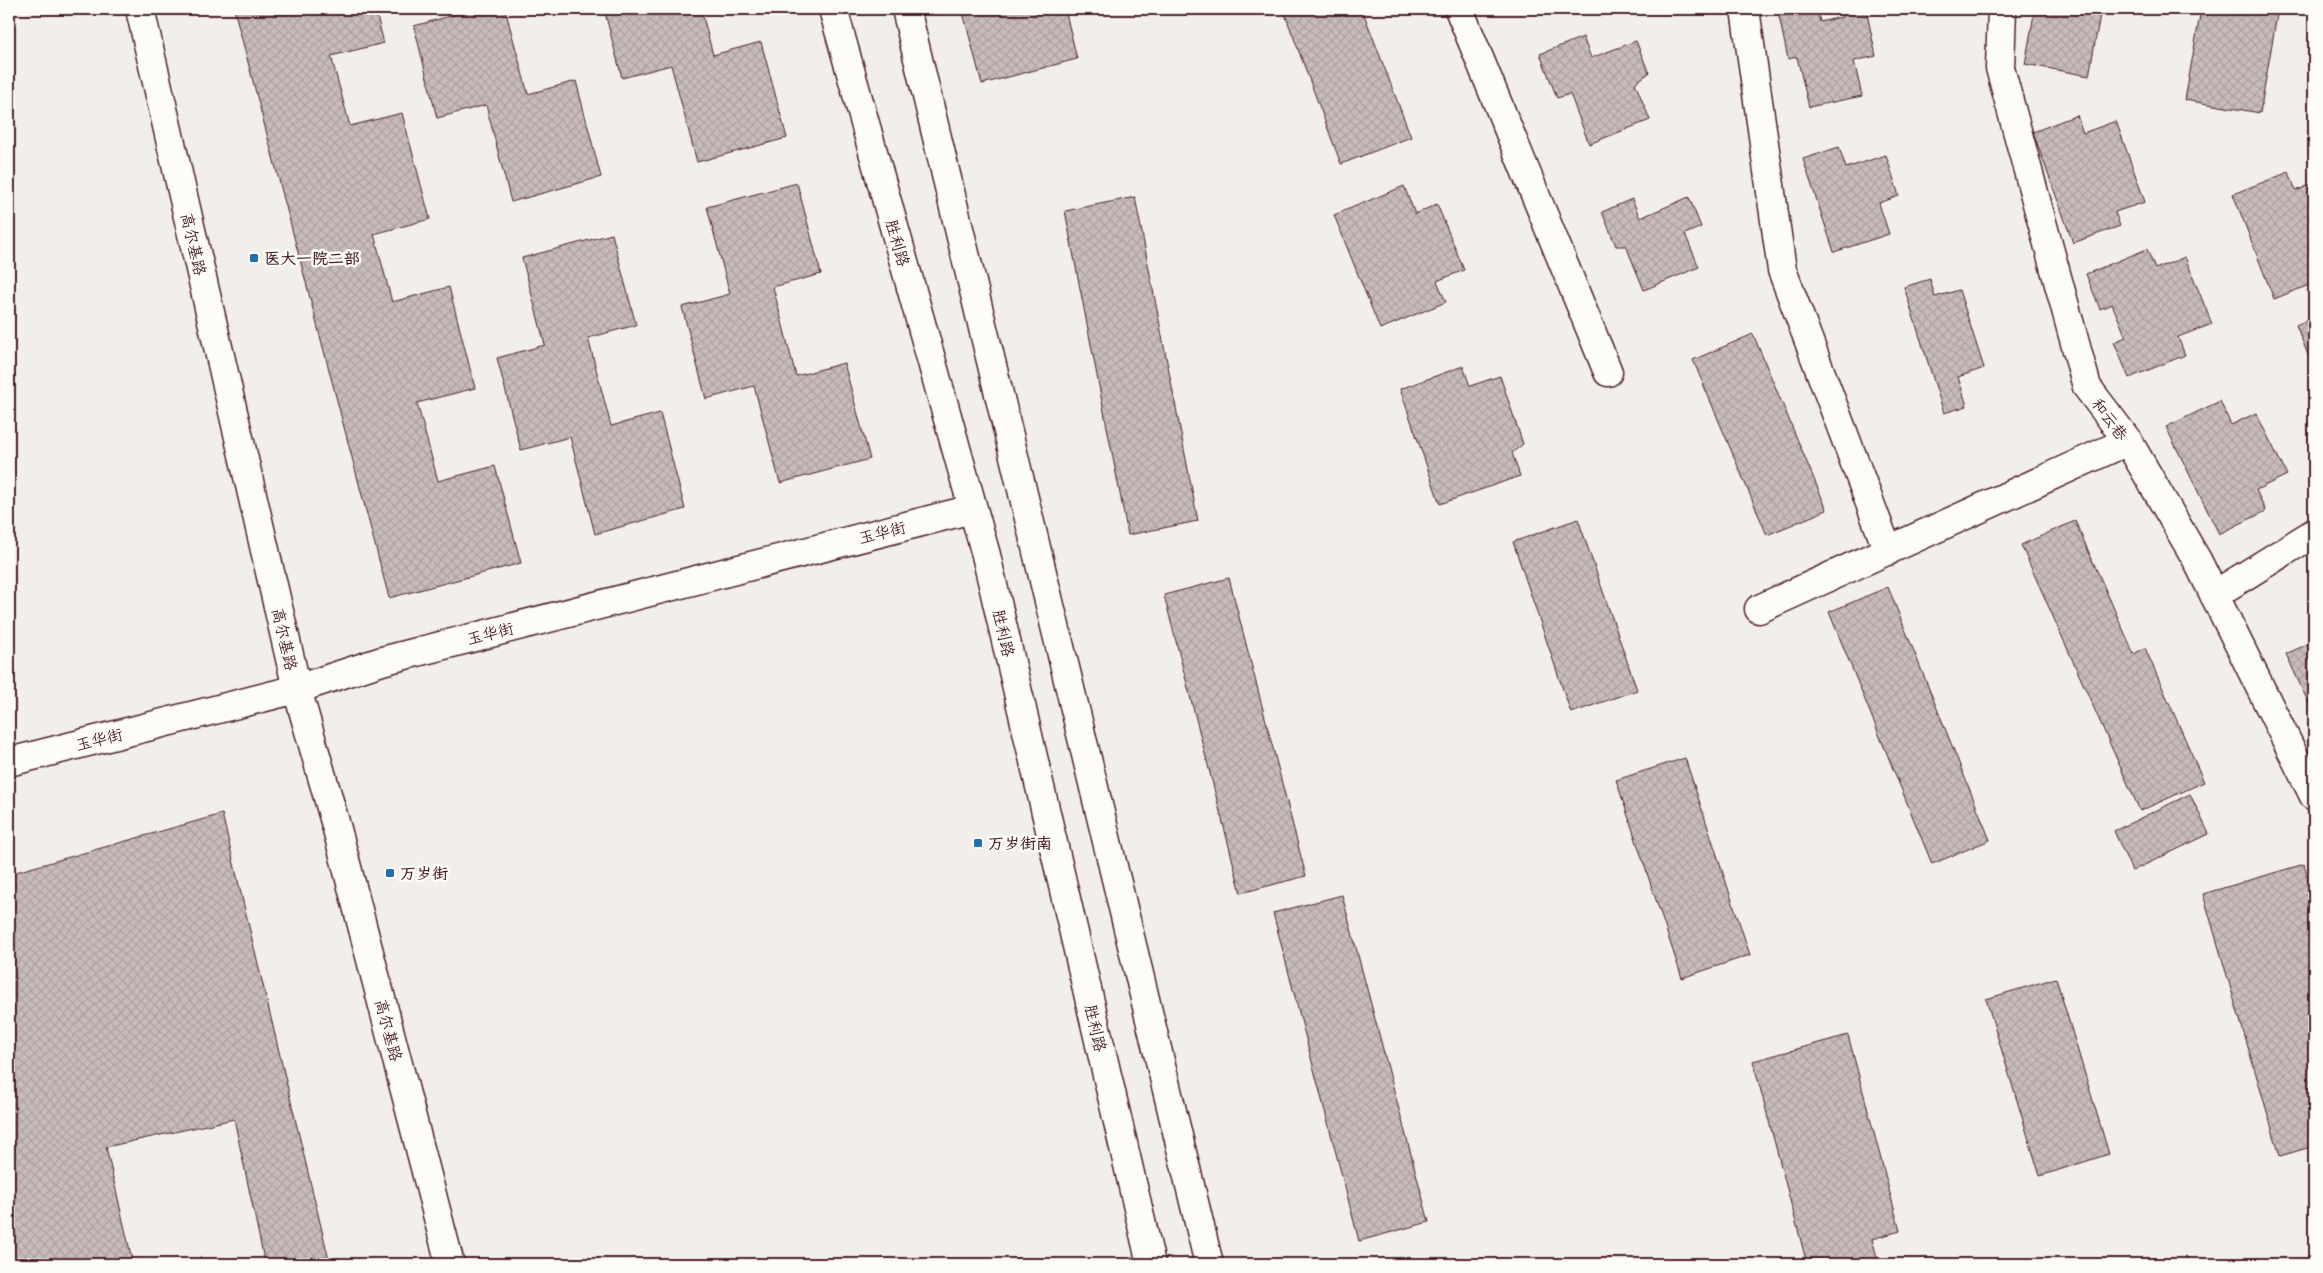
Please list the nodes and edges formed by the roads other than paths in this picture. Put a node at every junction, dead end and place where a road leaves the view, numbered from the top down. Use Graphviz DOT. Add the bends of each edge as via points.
graph roads {
  1 [pos="140,9"];
  2 [pos="832,9"];
  3 [pos="906,9"];
  4 [pos="1459,9"];
  5 [pos="1745,9"];
  6 [pos="2002,9"];
  7 [pos="1608,372"];
  8 [pos="2128,441"];
  9 [pos="972,509"];
  10 [pos="2314,533"];
  11 [pos="1888,551"];
  12 [pos="2214,594"];
  13 [pos="1759,609"];
  14 [pos="297,689"];
  15 [pos="9,762"];
  16 [pos="2314,796"];
  17 [pos="450,1264"];
  18 [pos="1151,1264"];
  19 [pos="1209,1264"];
  1 -- 14 [label="main road, 高尔基路"];
  2 -- 9 [label="main road, 胜利路"];
  3 -- 19 [label="main road"];
  4 -- 7 [label="main road"];
  5 -- 11 [label="main road" via="1782,270"];
  6 -- 8 [label="main road, 和云巷" via="2000,68 2087,387"];
  8 -- 11 [label="main road"];
  8 -- 12 [label="main road, 和云巷"];
  9 -- 14 [label="main road, 玉华街" via="382,661"];
  9 -- 18 [label="main road, 胜利路"];
  10 -- 12 [label="main road"];
  11 -- 13 [label="main road"];
  12 -- 16 [label="main road, 和云巷"];
  14 -- 15 [label="main road, 玉华街"];
  14 -- 17 [label="main road, 高尔基路" via="337,829"];
}
